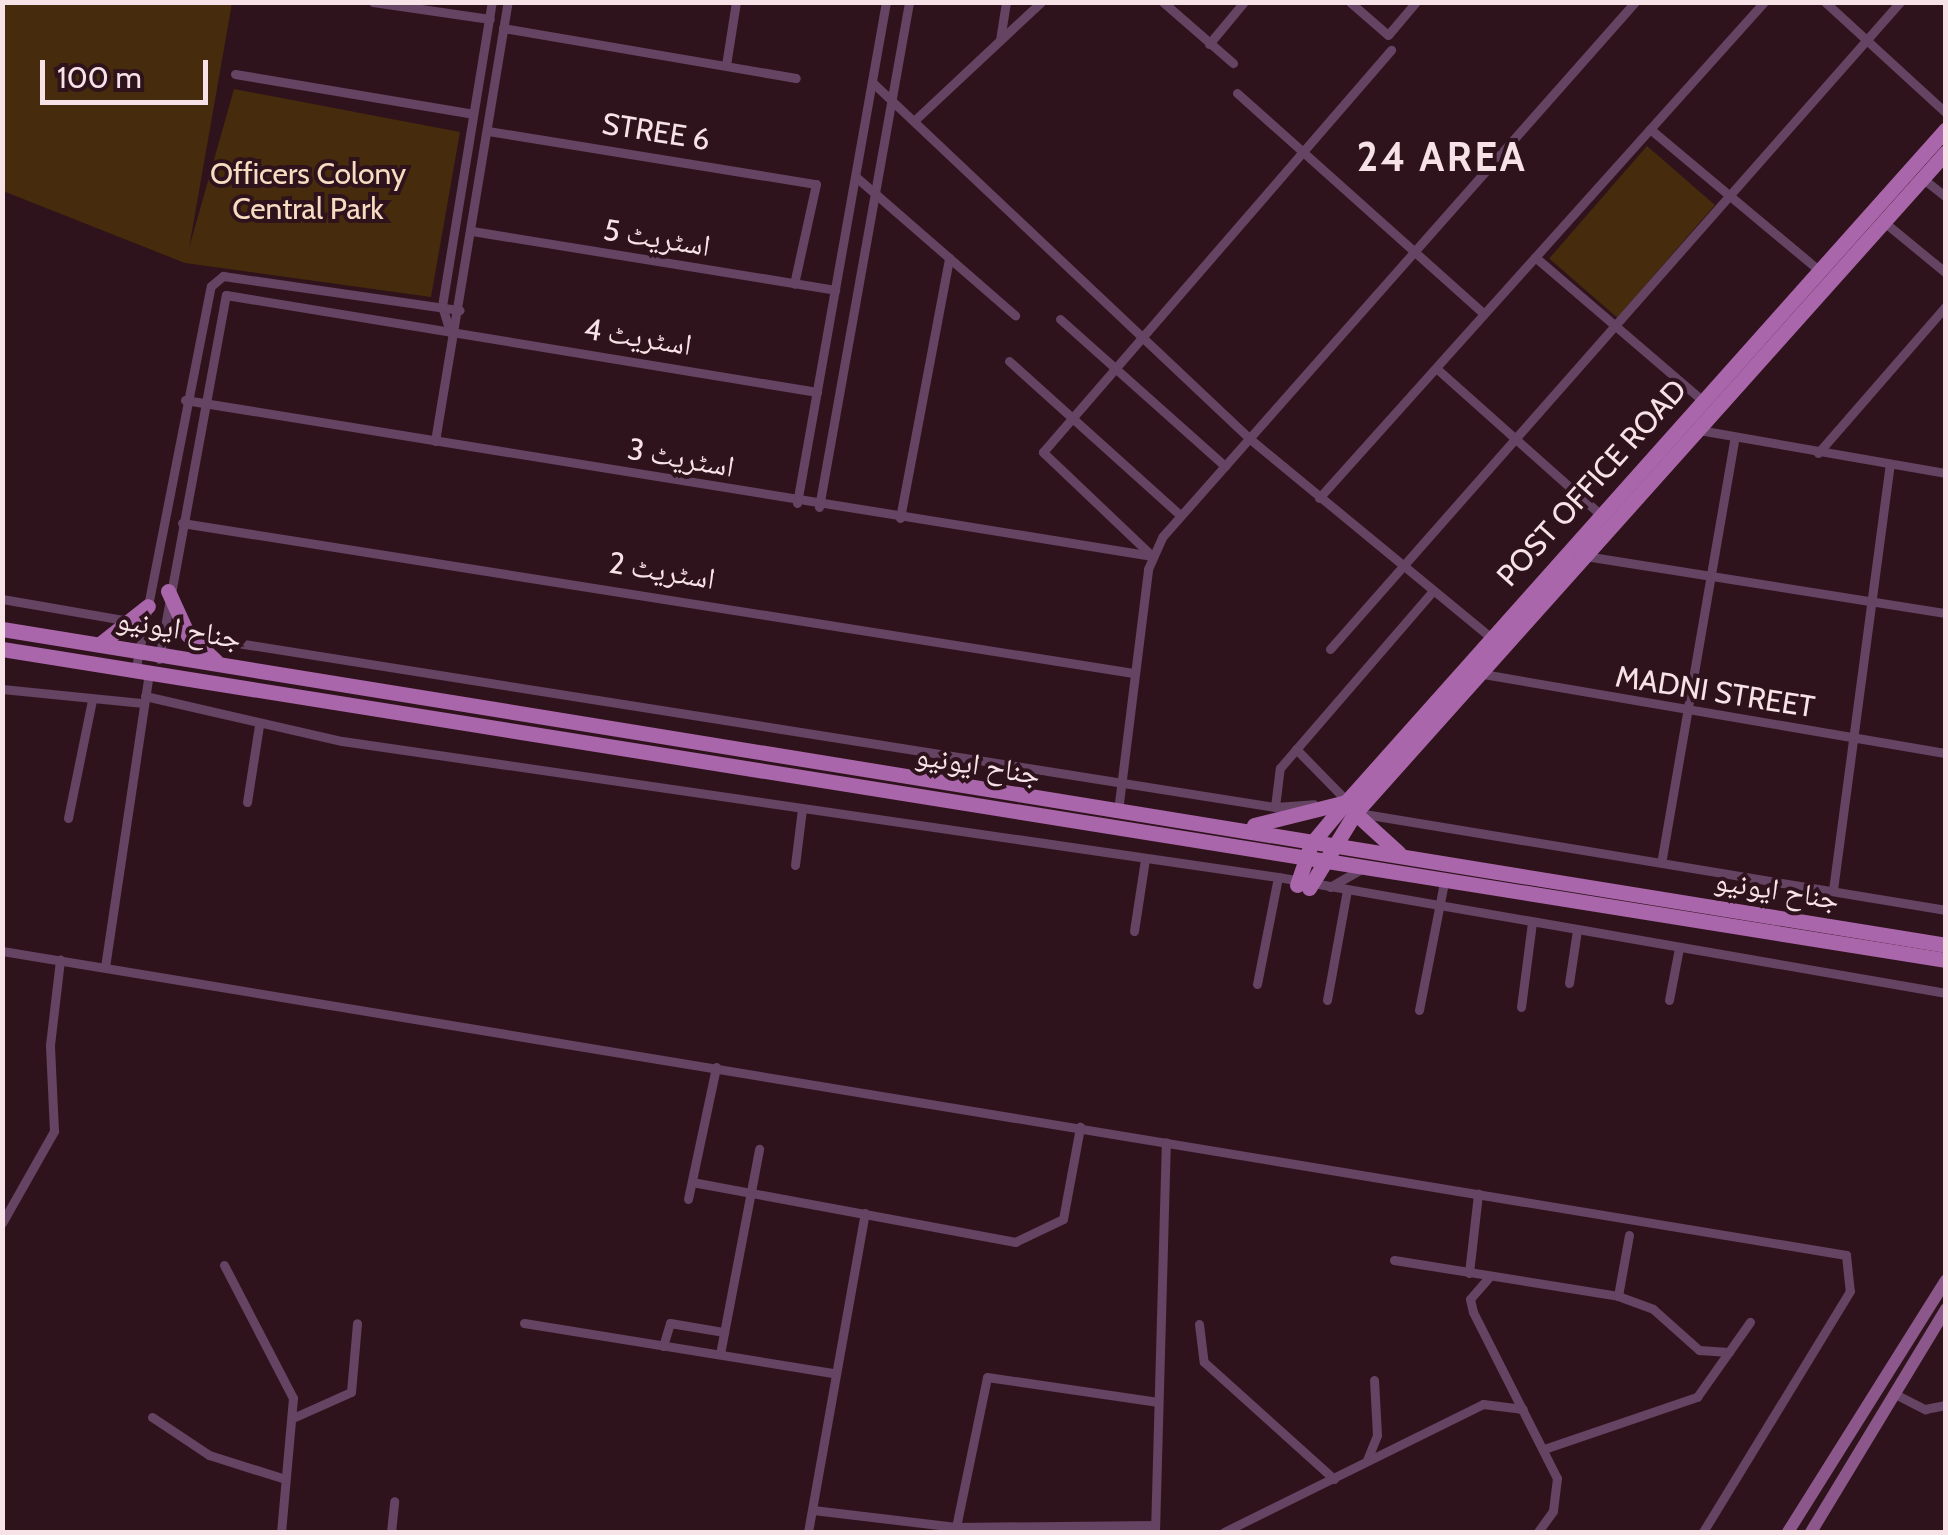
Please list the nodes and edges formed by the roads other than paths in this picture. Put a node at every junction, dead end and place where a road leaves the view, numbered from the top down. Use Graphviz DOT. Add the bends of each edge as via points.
graph roads {
  1 [pos="373,2"];
  2 [pos="492,2"];
  3 [pos="508,2"];
  4 [pos="736,2"];
  5 [pos="886,2"];
  6 [pos="909,2"];
  7 [pos="1006,2"];
  8 [pos="1041,2"];
  9 [pos="1163,2"];
  10 [pos="1184,2"];
  11 [pos="1244,2"];
  12 [pos="1350,2"];
  13 [pos="1416,2"];
  14 [pos="1635,2"];
  15 [pos="1764,2"];
  16 [pos="1825,2"];
  17 [pos="1900,2"];
  18 [pos="1182,18"];
  19 [pos="490,19"];
  20 [pos="504,28"];
  21 [pos="1000,40"];
  22 [pos="1867,41"];
  23 [pos="1209,44"];
  24 [pos="1391,50"];
  25 [pos="1233,64"];
  26 [pos="726,65"];
  27 [pos="236,74"];
  28 [pos="796,78"];
  29 [pos="872,82"];
  30 [pos="1238,94"];
  31 [pos="892,97"];
  32 [pos="1946,112"];
  33 [pos="473,114"];
  34 [pos="916,119"];
  35 [pos="1650,129"];
  36 [pos="1946,130"];
  37 [pos="488,131"];
  38 [pos="1300,152"];
  39 [pos="1946,152"];
  40 [pos="856,177"];
  41 [pos="1922,178"];
  42 [pos="875,194"];
  43 [pos="1946,196"];
  44 [pos="1731,200"];
  45 [pos="1884,222"];
  46 [pos="472,231"];
  47 [pos="1412,255"];
  48 [pos="1535,257"];
  49 [pos="949,258"];
  50 [pos="1830,268"];
  51 [pos="1946,273"];
  52 [pos="794,284"];
  53 [pos="835,290"];
  54 [pos="442,306"];
  55 [pos="1946,306"];
  56 [pos="460,310"];
  57 [pos="1484,314"];
  58 [pos="1016,315"];
  59 [pos="1060,319"];
  60 [pos="1618,327"];
  61 [pos="450,332"];
  62 [pos="1144,337"];
  63 [pos="1009,361"];
  64 [pos="1436,368"];
  65 [pos="1116,369"];
  66 [pos="817,392"];
  67 [pos="185,400"];
  68 [pos="1702,400"];
  69 [pos="202,402"];
  70 [pos="1075,416"];
  71 [pos="1690,425"];
  72 [pos="1250,440"];
  73 [pos="1518,440"];
  74 [pos="1734,440"];
  75 [pos="435,441"];
  76 [pos="1818,454"];
  77 [pos="1890,464"];
  78 [pos="1225,466"];
  79 [pos="1946,473"];
  80 [pos="1319,498"];
  81 [pos="797,503"];
  82 [pos="819,506"];
  83 [pos="1180,514"];
  84 [pos="1602,515"];
  85 [pos="900,518"];
  86 [pos="182,523"];
  87 [pos="1152,556"];
  88 [pos="1584,556"];
  89 [pos="1404,568"];
  90 [pos="1710,578"];
  91 [pos="168,591"];
  92 [pos="1433,591"];
  93 [pos="2,600"];
  94 [pos="1870,601"];
  95 [pos="148,606"];
  96 [pos="1946,613"];
  97 [pos="133,622"];
  98 [pos="2,629"];
  99 [pos="188,635"];
  100 [pos="1490,638"];
  101 [pos="100,644"];
  102 [pos="139,648"];
  103 [pos="2,649"];
  104 [pos="1330,649"];
  105 [pos="160,653"];
  106 [pos="217,662"];
  107 [pos="1473,670"];
  108 [pos="1133,673"];
  109 [pos="147,674"];
  110 [pos="2,689"];
  111 [pos="144,699"];
  112 [pos="92,700"];
  113 [pos="1691,713"];
  114 [pos="259,725"];
  115 [pos="1853,738"];
  116 [pos="1296,749"];
  117 [pos="1946,753"];
  118 [pos="1122,784"];
  119 [pos="247,802"];
  120 [pos="1275,807"];
  121 [pos="1351,807"];
  122 [pos="802,809"];
  123 [pos="1118,815"];
  124 [pos="68,818"];
  125 [pos="1225,826"];
  126 [pos="1311,844"];
  127 [pos="1329,847"];
  128 [pos="1261,854"];
  129 [pos="1402,856"];
  130 [pos="1662,858"];
  131 [pos="1145,860"];
  132 [pos="1309,864"];
  133 [pos="795,865"];
  134 [pos="1360,870"];
  135 [pos="1258,876"];
  136 [pos="1278,877"];
  137 [pos="1444,882"];
  138 [pos="1303,887"];
  139 [pos="1327,888"];
  140 [pos="1347,890"];
  141 [pos="1833,890"];
  142 [pos="1438,906"];
  143 [pos="1946,910"];
  144 [pos="1532,922"];
  145 [pos="1577,930"];
  146 [pos="1134,931"];
  147 [pos="1946,945"];
  148 [pos="1679,948"];
  149 [pos="2,951"];
  150 [pos="60,960"];
  151 [pos="1946,960"];
  152 [pos="105,968"];
  153 [pos="1570,983"];
  154 [pos="1257,984"];
  155 [pos="1946,993"];
  156 [pos="1328,1000"];
  157 [pos="1669,1000"];
  158 [pos="1521,1007"];
  159 [pos="1419,1010"];
  160 [pos="716,1067"];
  161 [pos="1080,1127"];
  162 [pos="1166,1142"];
  163 [pos="759,1149"];
  164 [pos="692,1182"];
  165 [pos="753,1191"];
  166 [pos="1478,1194"];
  167 [pos="688,1199"];
  168 [pos="865,1213"];
  169 [pos="2,1223"];
  170 [pos="1628,1235"];
  171 [pos="1394,1260"];
  172 [pos="224,1265"];
  173 [pos="1469,1273"];
  174 [pos="1490,1276"];
  175 [pos="1946,1280"];
  176 [pos="1618,1296"];
  177 [pos="1946,1308"];
  178 [pos="1750,1322"];
  179 [pos="357,1323"];
  180 [pos="524,1323"];
  181 [pos="1199,1324"];
  182 [pos="724,1332"];
  183 [pos="663,1346"];
  184 [pos="1730,1352"];
  185 [pos="720,1354"];
  186 [pos="834,1372"];
  187 [pos="1374,1380"];
  188 [pos="1895,1394"];
  189 [pos="1158,1402"];
  190 [pos="1946,1405"];
  191 [pos="1523,1409"];
  192 [pos="295,1416"];
  193 [pos="152,1418"];
  194 [pos="1544,1449"];
  195 [pos="1365,1464"];
  196 [pos="1334,1479"];
  197 [pos="284,1480"];
  198 [pos="394,1502"];
  199 [pos="812,1510"];
  200 [pos="956,1527"];
  201 [pos="927,1529"];
  202 [pos="1155,1529"];
  203 [pos="1228,1531"];
  204 [pos="281,1532"];
  205 [pos="391,1532"];
  206 [pos="808,1532"];
  207 [pos="1538,1532"];
  208 [pos="1703,1532"];
  209 [pos="1788,1532"];
  210 [pos="1811,1532"];
  1 -- 19 [label="street"];
  2 -- 19 [label="street"];
  3 -- 20 [label="street"];
  4 -- 26 [label="street"];
  5 -- 29 [label="street"];
  6 -- 31 [label="street"];
  7 -- 21 [label="street"];
  8 -- 21 [label="street"];
  9 -- 18 [label="street"];
  10 -- 18 [label="street"];
  11 -- 23 [label="street"];
  12 -- 13 [label="street" via="1388,35"];
  14 -- 47 [label="street"];
  15 -- 35 [label="street"];
  16 -- 22 [label="street"];
  17 -- 22 [label="street"];
  18 -- 23 [label="street"];
  19 -- 33 [label="street"];
  20 -- 26 [label="street"];
  20 -- 37 [label="street"];
  21 -- 34 [label="street"];
  22 -- 32 [label="street"];
  22 -- 44 [label="street"];
  23 -- 25 [label="street"];
  24 -- 38 [label="street"];
  26 -- 28 [label="street"];
  27 -- 33 [label="street"];
  29 -- 31 [label="street"];
  29 -- 40 [label="street"];
  30 -- 38 [label="street"];
  31 -- 34 [label="street"];
  31 -- 42 [label="street"];
  33 -- 54 [label="street"];
  34 -- 62 [label="street"];
  35 -- 44 [label="street"];
  35 -- 48 [label="street"];
  36 -- 50 [label="main road, POST OFFICE ROAD"];
  37 -- 46 [label="street"];
  37 -- 52 [label="street, STREE 6" via="816,184"];
  38 -- 47 [label="street"];
  38 -- 62 [label="street"];
  39 -- 41 [label="main road, POST OFFICE ROAD"];
  40 -- 42 [label="street"];
  40 -- 53 [label="street"];
  41 -- 43 [label="street"];
  41 -- 45 [label="main road, POST OFFICE ROAD"];
  42 -- 49 [label="street"];
  42 -- 82 [label="street"];
  44 -- 50 [label="street"];
  44 -- 60 [label="street"];
  45 -- 50 [label="main road, POST OFFICE ROAD"];
  45 -- 51 [label="street"];
  46 -- 52 [label="street, اسٹریٹ 5"];
  46 -- 56 [label="street"];
  47 -- 57 [label="street"];
  47 -- 72 [label="street"];
  48 -- 57 [label="street"];
  48 -- 60 [label="street"];
  49 -- 58 [label="street"];
  49 -- 85 [label="street"];
  50 -- 68 [label="main road, POST OFFICE ROAD"];
  50 -- 71 [label="main road, POST OFFICE ROAD"];
  52 -- 53 [label="street, اسٹریٹ 5"];
  53 -- 66 [label="street"];
  54 -- 56 [label="street"];
  54 -- 61 [label="street"];
  54 -- 67 [label="street" via="223,276 202,301"];
  55 -- 76 [label="street"];
  56 -- 61 [label="street"];
  57 -- 64 [label="street"];
  59 -- 65 [label="street"];
  60 -- 68 [label="street"];
  60 -- 73 [label="street"];
  61 -- 66 [label="street, اسٹریٹ 4"];
  61 -- 69 [label="street, اسٹریٹ 4" via="239,291 218,306"];
  61 -- 75 [label="street"];
  62 -- 65 [label="street"];
  62 -- 72 [label="street"];
  63 -- 70 [label="street"];
  64 -- 73 [label="street"];
  64 -- 80 [label="street"];
  65 -- 70 [label="street"];
  65 -- 78 [label="street"];
  66 -- 81 [label="street"];
  67 -- 69 [label="street, اسٹریٹ 3"];
  67 -- 95 [label="street"];
  68 -- 71 [label="main road, POST OFFICE ROAD"];
  69 -- 75 [label="street, اسٹریٹ 3"];
  69 -- 86 [label="street, اسٹریٹ 4"];
  70 -- 83 [label="street"];
  70 -- 87 [label="street" via="1042,452"];
  71 -- 74 [label="street"];
  71 -- 84 [label="main road, POST OFFICE ROAD"];
  71 -- 88 [label="main road, POST OFFICE ROAD"];
  72 -- 78 [label="street"];
  72 -- 80 [label="street"];
  73 -- 84 [label="street"];
  73 -- 89 [label="street"];
  74 -- 76 [label="street"];
  74 -- 90 [label="street"];
  75 -- 81 [label="street, اسٹریٹ 3"];
  76 -- 77 [label="street"];
  77 -- 79 [label="street"];
  77 -- 94 [label="street"];
  78 -- 83 [label="street"];
  80 -- 89 [label="street"];
  81 -- 82 [label="street, اسٹریٹ 3"];
  82 -- 85 [label="street, اسٹریٹ 3"];
  83 -- 87 [label="street"];
  84 -- 100 [label="main road, POST OFFICE ROAD"];
  85 -- 87 [label="street, اسٹریٹ 3"];
  86 -- 91 [label="street, اسٹریٹ 4"];
  86 -- 108 [label="street, اسٹریٹ 2"];
  87 -- 108 [label="street"];
  88 -- 90 [label="street"];
  88 -- 107 [label="main road, POST OFFICE ROAD"];
  89 -- 92 [label="street"];
  89 -- 104 [label="street"];
  90 -- 94 [label="street"];
  90 -- 113 [label="street"];
  91 -- 99 [label="main road"];
  91 -- 105 [label="street, اسٹریٹ 4"];
  92 -- 100 [label="street"];
  92 -- 116 [label="street"];
  93 -- 97 [label="street"];
  94 -- 96 [label="street"];
  94 -- 115 [label="street"];
  95 -- 97 [label="main road"];
  95 -- 102 [label="street"];
  97 -- 101 [label="main road"];
  98 -- 101 [label="main road, جناح ایونیو"];
  99 -- 106 [label="main road"];
  99 -- 118 [label="street"];
  100 -- 107 [label="main road, POST OFFICE ROAD"];
  101 -- 102 [label="main road, جناح ایونیو"];
  102 -- 105 [label="main road, جناح ایونیو"];
  102 -- 109 [label="street"];
  103 -- 109 [label="main road, جناح ایونیو"];
  105 -- 106 [label="main road, جناح ایونیو"];
  105 -- 109 [label="street, اسٹریٹ 4"];
  106 -- 123 [label="main road, جناح ایونیو"];
  107 -- 113 [label="street, MADNI STREET"];
  107 -- 121 [label="main road, POST OFFICE ROAD"];
  108 -- 118 [label="street"];
  109 -- 111 [label="street"];
  109 -- 128 [label="main road, جناح ایونیو"];
  110 -- 112 [label="street"];
  111 -- 112 [label="street"];
  111 -- 114 [label="street"];
  111 -- 152 [label="street"];
  112 -- 124 [label="street"];
  113 -- 115 [label="street, MADNI STREET"];
  113 -- 130 [label="street"];
  114 -- 119 [label="street"];
  114 -- 122 [label="street"];
  115 -- 117 [label="street, MADNI STREET"];
  115 -- 141 [label="street"];
  116 -- 120 [label="street" via="1280,768"];
  116 -- 121 [label="street"];
  118 -- 120 [label="street"];
  118 -- 123 [label="street"];
  120 -- 121 [label="street"];
  121 -- 125 [label="main road" via="1284,824"];
  121 -- 126 [label="main road, POST OFFICE ROAD"];
  121 -- 127 [label="main road, POST OFFICE ROAD"];
  121 -- 129 [label="main road"];
  121 -- 130 [label="street"];
  122 -- 131 [label="street"];
  122 -- 133 [label="street"];
  123 -- 125 [label="main road, جناح ایونیو"];
  125 -- 126 [label="main road, جناح ایونیو"];
  126 -- 127 [label="main road, جناح ایونیو"];
  126 -- 132 [label="main road, POST OFFICE ROAD"];
  127 -- 129 [label="main road, جناح ایونیو"];
  127 -- 132 [label="main road, POST OFFICE ROAD"];
  128 -- 132 [label="main road, جناح ایونیو"];
  128 -- 135 [label="street"];
  129 -- 147 [label="main road, جناح ایونیو"];
  130 -- 141 [label="street"];
  131 -- 135 [label="street"];
  131 -- 146 [label="street"];
  132 -- 134 [label="main road, جناح ایونیو"];
  132 -- 138 [label="main road, POST OFFICE ROAD"];
  134 -- 137 [label="main road, جناح ایونیو"];
  134 -- 139 [label="street"];
  135 -- 136 [label="street"];
  136 -- 138 [label="street"];
  136 -- 154 [label="street"];
  137 -- 142 [label="street"];
  137 -- 151 [label="main road, جناح ایونیو"];
  138 -- 139 [label="street"];
  139 -- 140 [label="street"];
  140 -- 142 [label="street"];
  140 -- 156 [label="street"];
  141 -- 143 [label="street"];
  142 -- 144 [label="street"];
  142 -- 159 [label="street"];
  144 -- 145 [label="street"];
  144 -- 158 [label="street"];
  145 -- 148 [label="street"];
  145 -- 153 [label="street"];
  148 -- 155 [label="street"];
  148 -- 157 [label="street"];
  149 -- 150 [label="street"];
  150 -- 152 [label="street"];
  150 -- 169 [label="street" via="50,1045 54,1131"];
  152 -- 160 [label="street"];
  160 -- 161 [label="street"];
  160 -- 164 [label="street"];
  161 -- 162 [label="street"];
  161 -- 168 [label="street" via="1063,1218 1015,1242"];
  162 -- 166 [label="street"];
  162 -- 189 [label="street"];
  163 -- 165 [label="street"];
  164 -- 165 [label="street"];
  164 -- 167 [label="street"];
  165 -- 168 [label="street"];
  165 -- 182 [label="street"];
  166 -- 173 [label="street"];
  166 -- 208 [label="street" via="1846,1255 1850,1292"];
  168 -- 186 [label="street"];
  170 -- 176 [label="street"];
  171 -- 173 [label="street"];
  172 -- 192 [label="street"];
  173 -- 174 [label="street"];
  174 -- 176 [label="street"];
  174 -- 191 [label="street" via="1470,1299 1473,1312"];
  175 -- 209 [label="main road"];
  176 -- 184 [label="street" via="1653,1309 1699,1350"];
  177 -- 188 [label="main road"];
  178 -- 184 [label="street"];
  179 -- 192 [label="street" via="352,1392"];
  180 -- 183 [label="street"];
  181 -- 196 [label="street" via="1204,1362"];
  182 -- 183 [label="street" via="670,1324"];
  182 -- 185 [label="street"];
  183 -- 185 [label="street"];
  184 -- 194 [label="street" via="1697,1396"];
  185 -- 186 [label="street"];
  186 -- 199 [label="street"];
  187 -- 195 [label="street" via="1376,1434"];
  188 -- 190 [label="street" via="1926,1410"];
  188 -- 210 [label="main road"];
  189 -- 200 [label="street" via="987,1376"];
  189 -- 202 [label="street"];
  191 -- 194 [label="street"];
  191 -- 195 [label="street" via="1483,1404"];
  192 -- 197 [label="street"];
  193 -- 197 [label="street" via="208,1455"];
  194 -- 207 [label="street" via="1557,1494"];
  195 -- 196 [label="street"];
  196 -- 203 [label="street"];
  197 -- 204 [label="street"];
  198 -- 205 [label="street"];
  199 -- 201 [label="street"];
  199 -- 206 [label="street"];
  200 -- 201 [label="street"];
  200 -- 202 [label="street"];
}
